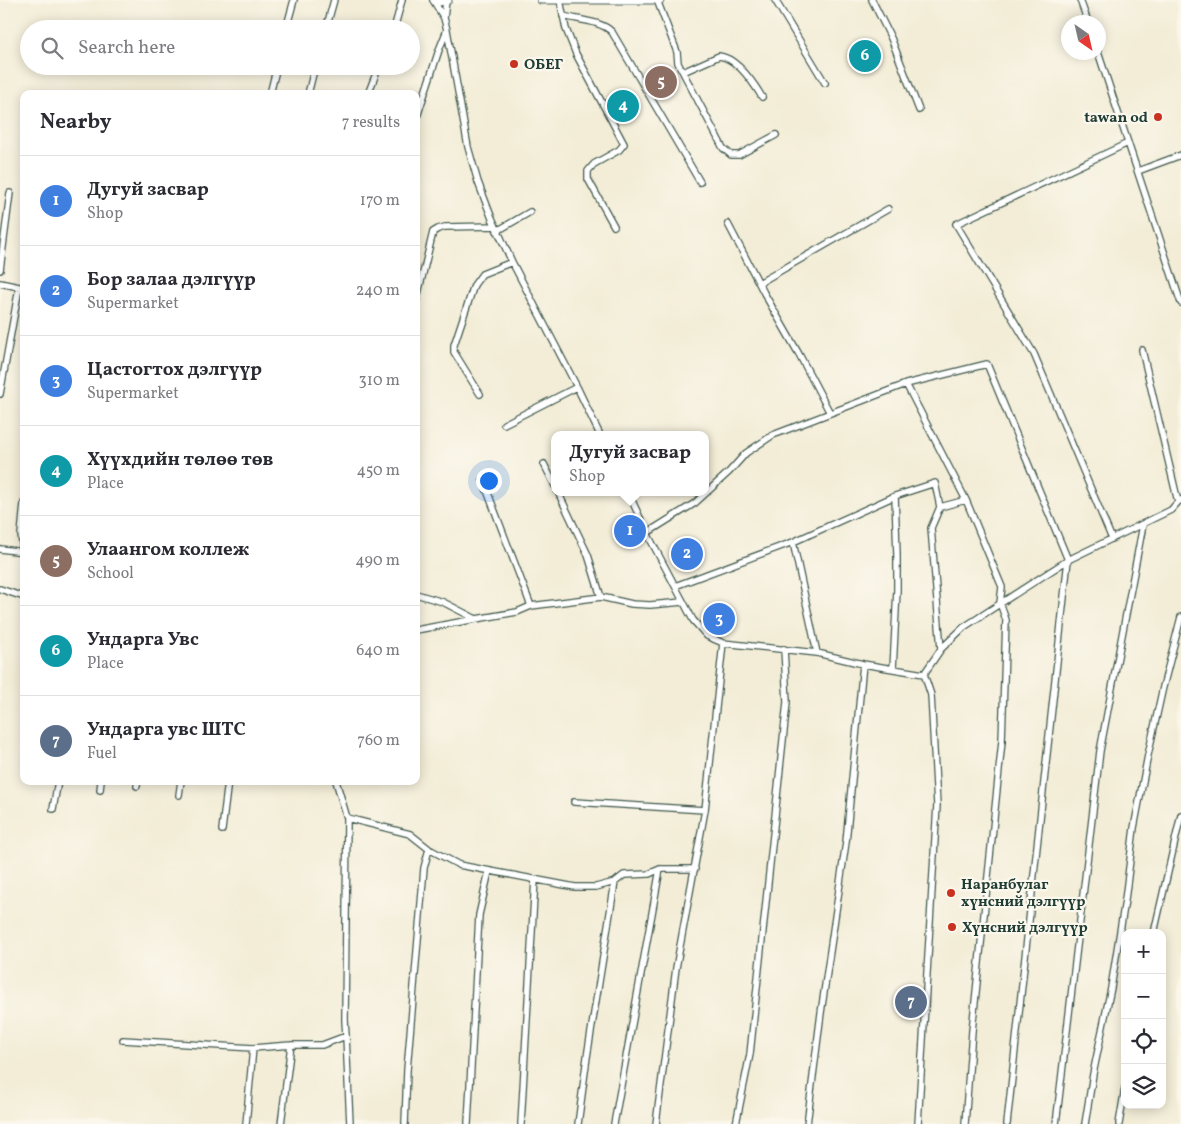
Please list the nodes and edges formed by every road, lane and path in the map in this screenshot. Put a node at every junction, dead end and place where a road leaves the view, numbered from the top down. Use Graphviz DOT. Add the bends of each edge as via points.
graph roads {
  1 [pos="294,0"];
  2 [pos="334,0"];
  3 [pos="402,0"];
  4 [pos="434,0"];
  5 [pos="447,0"];
  6 [pos="542,0"];
  7 [pos="560,0"];
  8 [pos="620,0"];
  9 [pos="658,0"];
  10 [pos="775,0"];
  11 [pos="872,0"];
  12 [pos="1080,0"];
  13 [pos="1085,15"];
  14 [pos="563,16"];
  15 [pos="444,18"];
  16 [pos="288,20"];
  17 [pos="328,20"];
  18 [pos="396,20"];
  19 [pos="447,30"];
  20 [pos="1101,60"];
  21 [pos="683,72"];
  22 [pos="275,75"];
  23 [pos="313,75"];
  24 [pos="375,75"];
  25 [pos="825,83"];
  26 [pos="271,90"];
  27 [pos="309,90"];
  28 [pos="370,90"];
  29 [pos="762,97"];
  30 [pos="420,108"];
  31 [pos="920,110"];
  32 [pos="776,135"];
  33 [pos="1128,143"];
  34 [pos="1181,155"];
  35 [pos="1138,171"];
  36 [pos="700,182"];
  37 [pos="10,193"];
  38 [pos="888,209"];
  39 [pos="530,212"];
  40 [pos="728,224"];
  41 [pos="614,226"];
  42 [pos="496,229"];
  43 [pos="512,262"];
  44 [pos="0,270"];
  45 [pos="0,283"];
  46 [pos="759,283"];
  47 [pos="420,286"];
  48 [pos="20,288"];
  49 [pos="20,298"];
  50 [pos="1181,303"];
  51 [pos="1142,350"];
  52 [pos="906,384"];
  53 [pos="577,387"];
  54 [pos="0,394"];
  55 [pos="480,394"];
  56 [pos="830,413"];
  57 [pos="504,424"];
  58 [pos="598,431"];
  59 [pos="544,464"];
  60 [pos="551,478"];
  61 [pos="483,480"];
  62 [pos="709,490"];
  63 [pos="560,496"];
  64 [pos="630,496"];
  65 [pos="703,496"];
  66 [pos="895,496"];
  67 [pos="966,500"];
  68 [pos="1180,501"];
  69 [pos="940,508"];
  70 [pos="1143,525"];
  71 [pos="647,532"];
  72 [pos="1112,539"];
  73 [pos="792,542"];
  74 [pos="0,549"];
  75 [pos="20,552"];
  76 [pos="1068,560"];
  77 [pos="675,586"];
  78 [pos="0,589"];
  79 [pos="420,595"];
  80 [pos="20,596"];
  81 [pos="601,597"];
  82 [pos="683,602"];
  83 [pos="1000,603"];
  84 [pos="530,606"];
  85 [pos="1181,617"];
  86 [pos="476,619"];
  87 [pos="420,629"];
  88 [pos="724,643"];
  89 [pos="784,649"];
  90 [pos="940,650"];
  91 [pos="817,654"];
  92 [pos="864,664"];
  93 [pos="893,669"];
  94 [pos="924,674"];
  95 [pos="57,785"];
  96 [pos="101,785"];
  97 [pos="180,785"];
  98 [pos="228,785"];
  99 [pos="337,785"];
  100 [pos="100,790"];
  101 [pos="179,795"];
  102 [pos="574,802"];
  103 [pos="52,809"];
  104 [pos="705,810"];
  105 [pos="1181,815"];
  106 [pos="348,818"];
  107 [pos="222,830"];
  108 [pos="428,850"];
  109 [pos="660,869"];
  110 [pos="695,869"];
  111 [pos="489,871"];
  112 [pos="535,879"];
  113 [pos="614,882"];
  114 [pos="1155,929"];
  115 [pos="346,1036"];
  116 [pos="123,1040"];
  117 [pos="291,1044"];
  118 [pos="253,1048"];
  119 [pos="1121,1109"];
  120 [pos="246,1124"];
  121 [pos="282,1124"];
  122 [pos="350,1124"];
  123 [pos="405,1124"];
  124 [pos="468,1124"];
  125 [pos="521,1124"];
  126 [pos="578,1124"];
  127 [pos="614,1124"];
  128 [pos="656,1124"];
  129 [pos="736,1124"];
  130 [pos="807,1124"];
  131 [pos="918,1124"];
  132 [pos="965,1124"];
  133 [pos="1007,1124"];
  134 [pos="1056,1124"];
  135 [pos="1085,1124"];
  136 [pos="1118,1124"];
  1 -- 16 [label="street"];
  2 -- 17 [label="street"];
  3 -- 18 [label="street"];
  4 -- 5 [label="street"];
  4 -- 15 [label="street"];
  5 -- 15 [label="street"];
  6 -- 7 [label="street"];
  7 -- 8 [label="street"];
  7 -- 14 [label="street"];
  8 -- 9 [label="street"];
  9 -- 21 [label="street"];
  10 -- 25 [label="street"];
  11 -- 31 [label="street"];
  12 -- 13 [label="street"];
  14 -- 36 [label="street" via="602,25 612,32"];
  14 -- 41 [label="street" via="576,54 624,144 588,171 588,179"];
  15 -- 19 [label="street"];
  19 -- 30 [label="street"];
  19 -- 42 [label="street" via="468,147"];
  20 -- 33 [label="street"];
  21 -- 29 [label="street" via="724,56 752,80"];
  21 -- 32 [label="street" via="723,148 731,155"];
  22 -- 26 [label="street"];
  23 -- 27 [label="street"];
  24 -- 28 [label="street"];
  33 -- 35 [label="street"];
  33 -- 72 [label="street" via="956,224 1034,354"];
  34 -- 35 [label="street"];
  35 -- 50 [label="street"];
  37 -- 44 [label="street"];
  38 -- 46 [label="street"];
  39 -- 42 [label="street"];
  40 -- 46 [label="street"];
  42 -- 43 [label="street"];
  42 -- 47 [label="street" via="445,227 433,232"];
  43 -- 53 [label="street"];
  43 -- 55 [label="street" via="482,274 474,285 454,345 454,352"];
  45 -- 48 [label="street"];
  46 -- 56 [label="street"];
  49 -- 54 [label="street"];
  51 -- 68 [label="street"];
  52 -- 56 [label="street"];
  52 -- 67 [label="street"];
  52 -- 76 [label="street" via="987,364"];
  53 -- 57 [label="street"];
  53 -- 58 [label="street"];
  56 -- 62 [label="street" via="772,434 746,453"];
  59 -- 60 [label="street"];
  61 -- 84 [label="street"];
  63 -- 81 [label="street" via="588,555"];
  64 -- 71 [label="street"];
  65 -- 71 [label="street"];
  66 -- 69 [label="street" via="935,483"];
  66 -- 73 [label="street"];
  66 -- 93 [label="street" via="897,582"];
  67 -- 69 [label="street"];
  67 -- 83 [label="street" via="1002,587"];
  68 -- 70 [label="street" via="1171,510"];
  69 -- 90 [label="street" via="932,528"];
  70 -- 72 [label="street"];
  70 -- 134 [label="street" via="1100,751"];
  71 -- 77 [label="street"];
  72 -- 76 [label="street"];
  73 -- 77 [label="street"];
  73 -- 91 [label="street"];
  74 -- 75 [label="street"];
  76 -- 83 [label="street"];
  76 -- 133 [label="street"];
  77 -- 82 [label="street"];
  78 -- 80 [label="street"];
  79 -- 86 [label="street" via="443,602"];
  81 -- 82 [label="street" via="632,604"];
  81 -- 84 [label="street"];
  82 -- 88 [label="street" via="707,636"];
  83 -- 90 [label="street" via="964,627"];
  83 -- 132 [label="street" via="1006,620 1002,740"];
  84 -- 86 [label="street" via="517,612"];
  85 -- 135 [label="street" via="1134,828 1111,988"];
  86 -- 87 [label="street"];
  88 -- 89 [label="street"];
  88 -- 104 [label="street"];
  89 -- 91 [label="street"];
  89 -- 129 [label="street" via="787,702 750,1054"];
  90 -- 94 [label="street"];
  91 -- 92 [label="street"];
  92 -- 93 [label="street"];
  92 -- 130 [label="street" via="846,842"];
  93 -- 94 [label="street"];
  94 -- 131 [label="street" via="931,695 937,805"];
  95 -- 103 [label="street"];
  96 -- 100 [label="street"];
  97 -- 101 [label="street"];
  98 -- 107 [label="street"];
  99 -- 106 [label="street"];
  102 -- 104 [label="street"];
  104 -- 110 [label="street"];
  105 -- 114 [label="street"];
  106 -- 108 [label="street" via="410,834"];
  106 -- 115 [label="street"];
  108 -- 111 [label="street" via="458,864"];
  108 -- 123 [label="street" via="407,1070"];
  109 -- 110 [label="street"];
  109 -- 113 [label="street" via="649,874 624,875"];
  109 -- 127 [label="street"];
  110 -- 128 [label="street" via="676,968"];
  111 -- 112 [label="street"];
  111 -- 124 [label="street" via="479,915"];
  112 -- 113 [label="street" via="575,887 596,887"];
  112 -- 125 [label="street"];
  113 -- 126 [label="street"];
  115 -- 117 [label="street" via="322,1046"];
  115 -- 122 [label="street"];
  116 -- 118 [label="street"];
  117 -- 118 [label="street"];
  117 -- 121 [label="street"];
  118 -- 120 [label="street"];
  119 -- 136 [label="street"];
}
